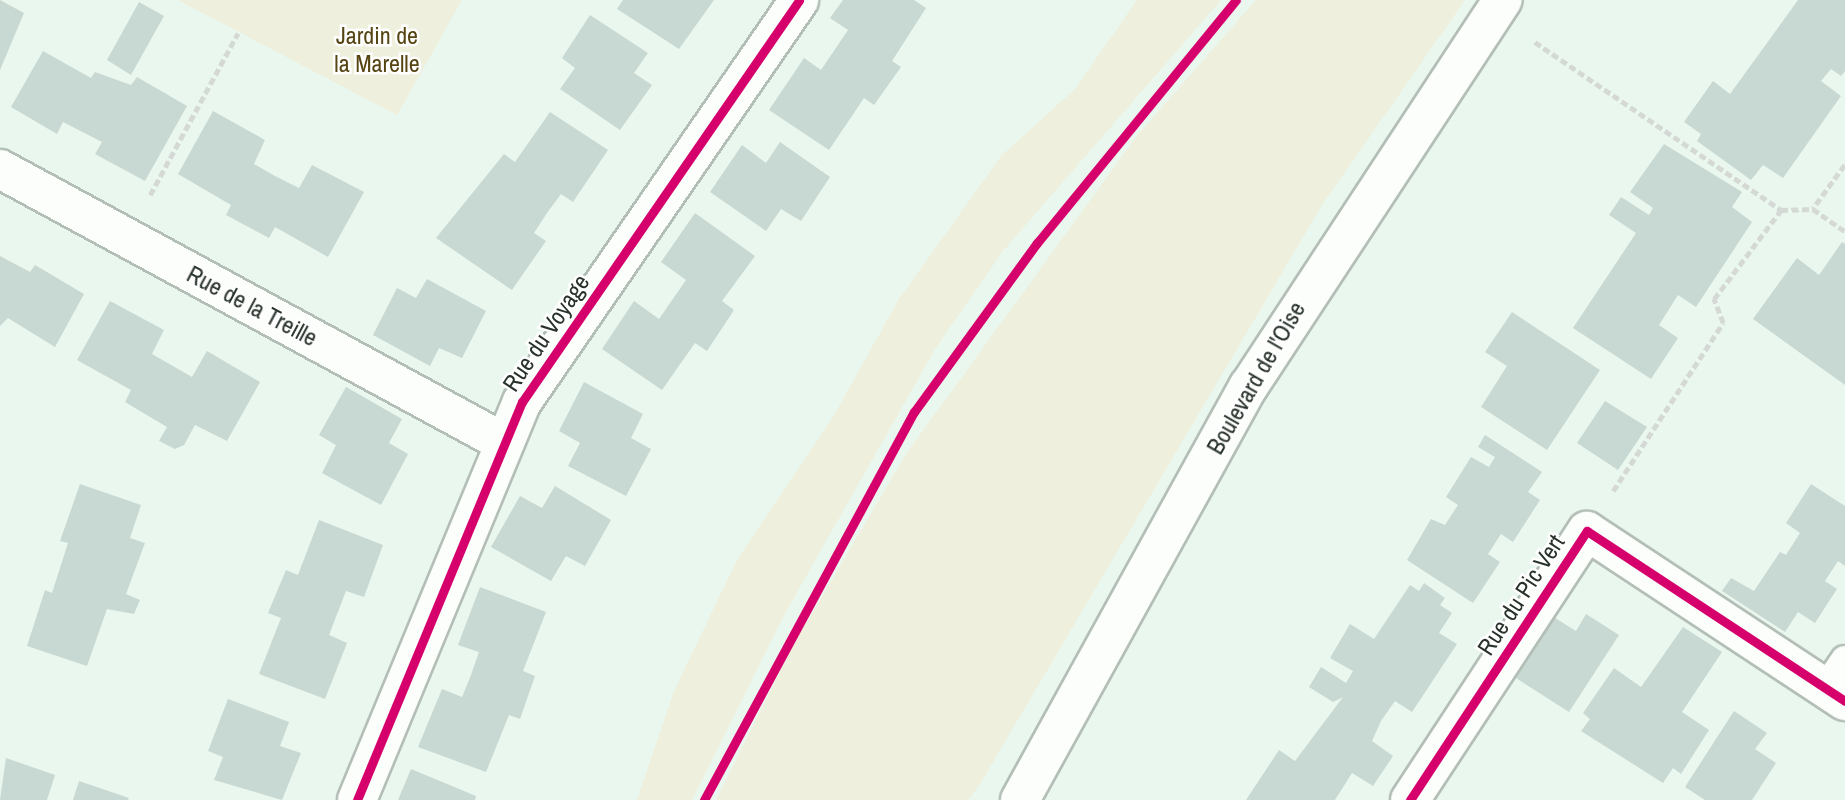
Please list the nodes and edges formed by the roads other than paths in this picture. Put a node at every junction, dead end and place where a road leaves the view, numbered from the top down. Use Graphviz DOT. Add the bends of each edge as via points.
graph roads {
  1 [pos="799,0"];
  2 [pos="1499,6"];
  3 [pos="0,169"];
  4 [pos="503,442"];
  5 [pos="1839,682"];
  6 [pos="1022,790"];
  7 [pos="357,800"];
  8 [pos="1410,800"];
  1 -- 4 [label="street, Rue du Voyage" via="562,341"];
  2 -- 6 [label="street, Boulevard de l'Oise" via="1256,375"];
  3 -- 4 [label="street, Rue de la Treille"];
  4 -- 7 [label="street, Rue du Voyage"];
  5 -- 8 [label="street, Rue du Pic Vert" via="1587,531"];
}
